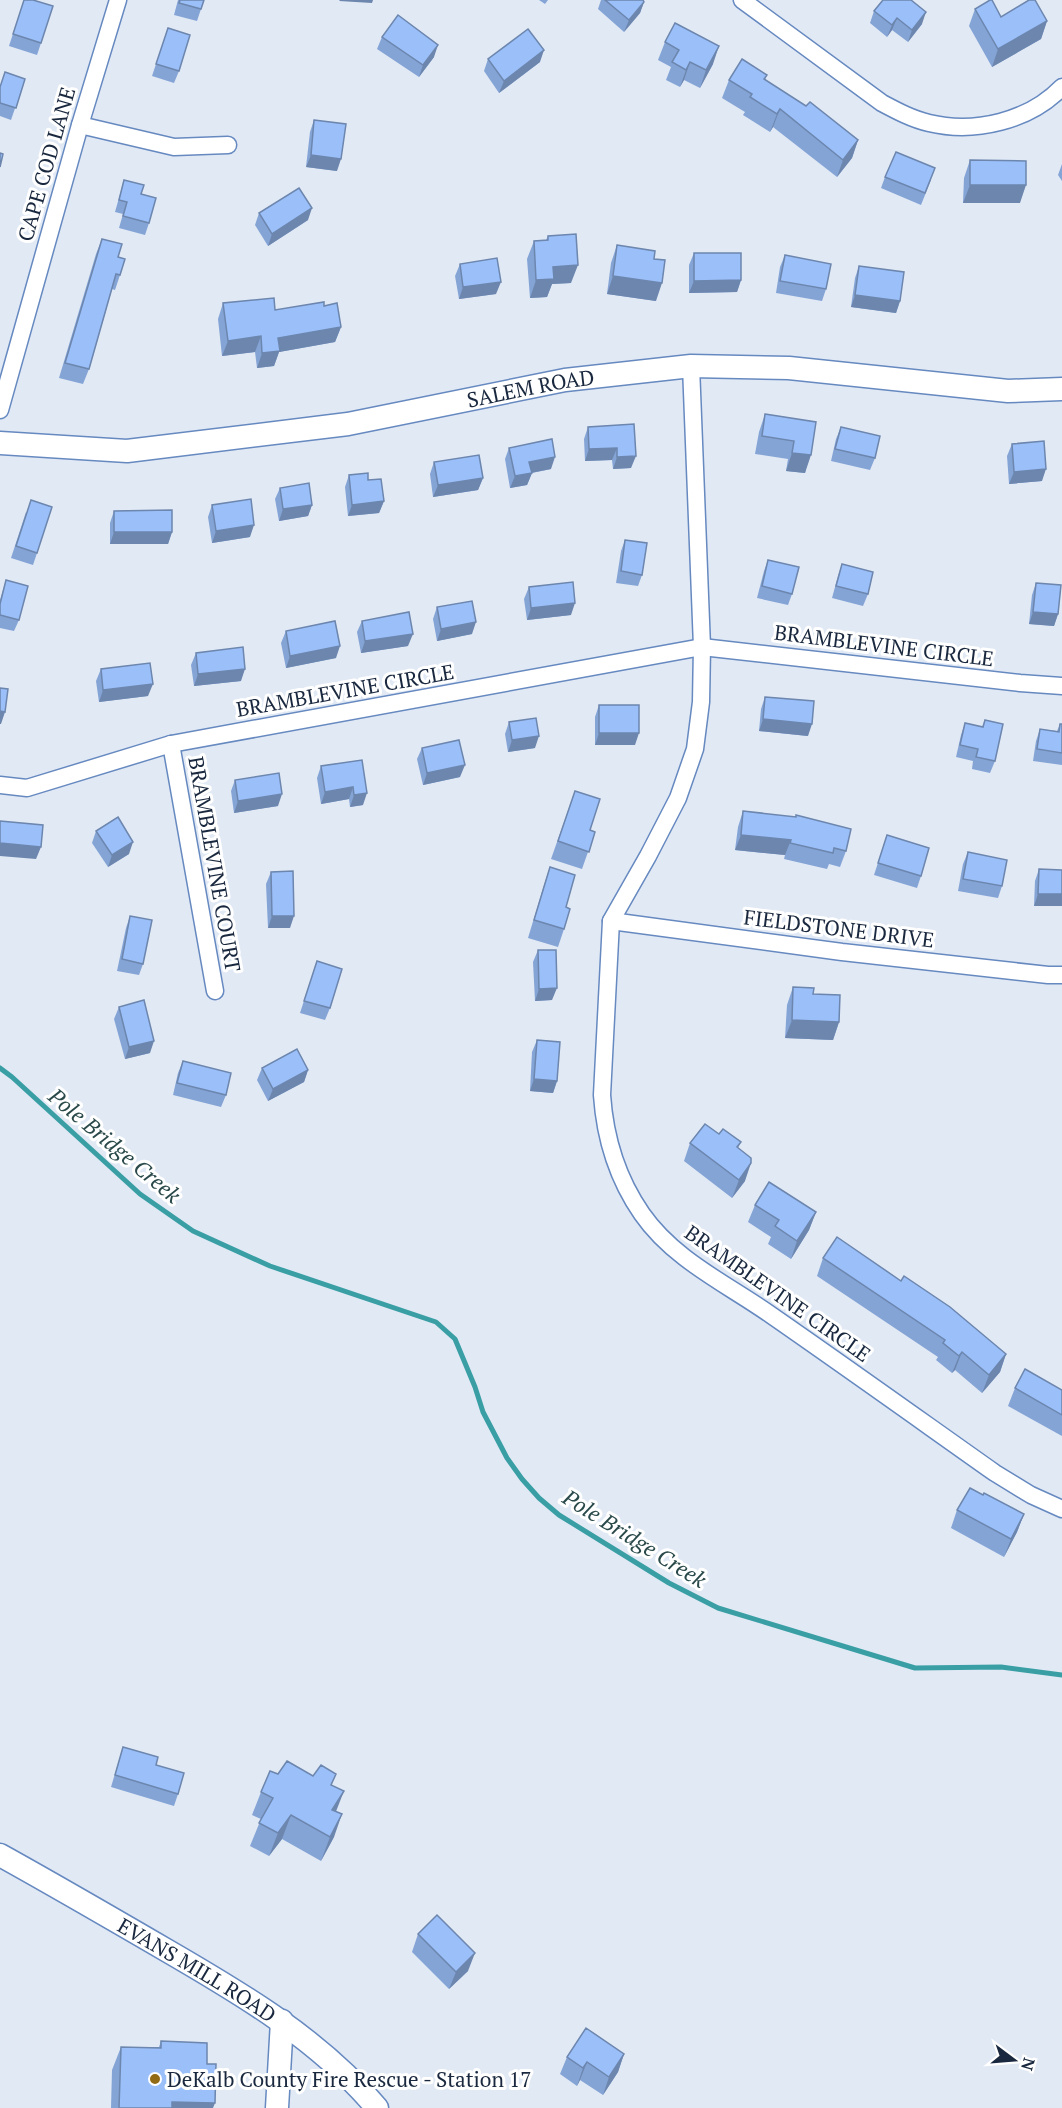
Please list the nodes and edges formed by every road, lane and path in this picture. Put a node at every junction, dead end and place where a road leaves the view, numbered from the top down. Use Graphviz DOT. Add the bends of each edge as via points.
graph roads {
  1 [pos="118,0"];
  2 [pos="742,0"];
  3 [pos="1062,87"];
  4 [pos="80,125"];
  5 [pos="228,144"];
  6 [pos="691,366"];
  7 [pos="1062,389"];
  8 [pos="0,410"];
  9 [pos="0,443"];
  10 [pos="702,647"];
  11 [pos="1062,686"];
  12 [pos="171,744"];
  13 [pos="0,785"];
  14 [pos="611,921"];
  15 [pos="1062,975"];
  16 [pos="215,991"];
  17 [pos="1062,1509"];
  18 [pos="0,1855"];
  19 [pos="282,2021"];
  20 [pos="277,2108"];
  21 [pos="377,2108"];
  1 -- 4 [label="street, CAPE COD LANE"];
  2 -- 3 [label="street" via="882,103 929,123 955,127 1006,120 1030,111"];
  4 -- 5 [label="street" via="174,147"];
  4 -- 8 [label="street, CAPE COD LANE"];
  6 -- 7 [label="street, SALEM ROAD" via="789,368 1008,391"];
  6 -- 9 [label="street, SALEM ROAD" via="565,380 348,424 138,450"];
  6 -- 10 [label="street, BRAMBLEVINE CIRCLE"];
  10 -- 11 [label="street, BRAMBLEVINE CIRCLE"];
  10 -- 12 [label="street, BRAMBLEVINE CIRCLE"];
  10 -- 14 [label="street, BRAMBLEVINE CIRCLE" via="695,749 678,798"];
  12 -- 13 [label="street, BRAMBLEVINE CIRCLE" via="27,788"];
  12 -- 16 [label="street, BRAMBLEVINE COURT"];
  14 -- 15 [label="street, FIELDSTONE DRIVE"];
  14 -- 17 [label="street, BRAMBLEVINE CIRCLE" via="604,1121 618,1171 643,1216 679,1253 995,1473"];
  18 -- 19 [label="street, EVANS MILL ROAD"];
  19 -- 20 [label="street"];
  19 -- 21 [label="street, EVANS MILL ROAD" via="358,2086"];
}
